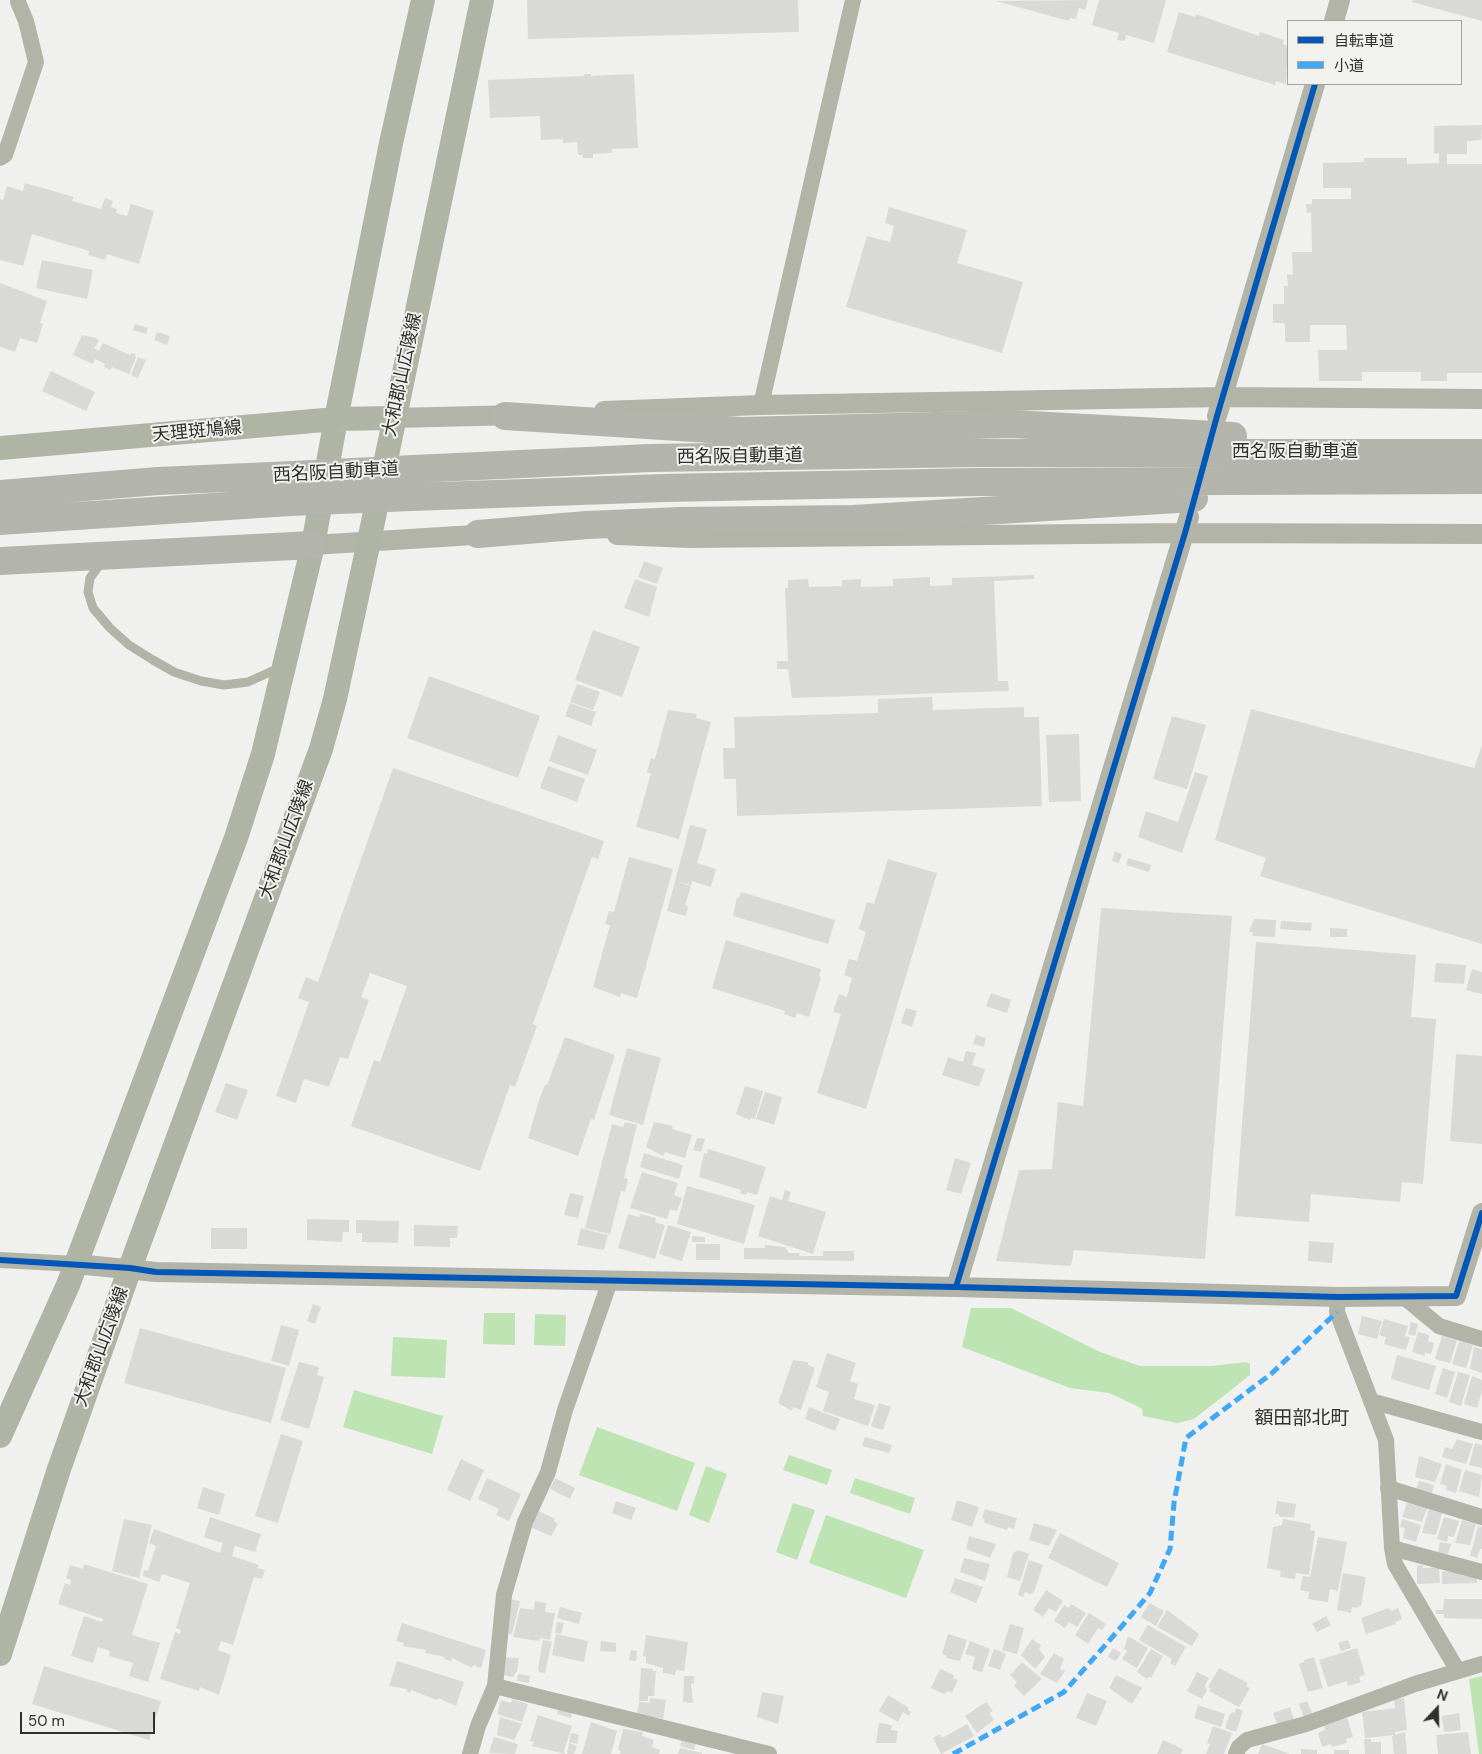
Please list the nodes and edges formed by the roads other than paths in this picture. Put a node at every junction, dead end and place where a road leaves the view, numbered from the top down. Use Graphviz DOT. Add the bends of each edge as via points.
graph roads {
  1 [pos="423,0"];
  2 [pos="482,0"];
  3 [pos="854,0"];
  4 [pos="1340,0"];
  5 [pos="16,1"];
  6 [pos="1334,20"];
  7 [pos="1315,85"];
  8 [pos="0,158"];
  9 [pos="1222,397"];
  10 [pos="1482,399"];
  11 [pos="761,405"];
  12 [pos="505,416"];
  13 [pos="1217,416"];
  14 [pos="394,418"];
  15 [pos="336,419"];
  16 [pos="1482,446"];
  17 [pos="0,448"];
  18 [pos="1482,453"];
  19 [pos="1409,480"];
  20 [pos="1482,480"];
  21 [pos="158,481"];
  22 [pos="0,484"];
  23 [pos="0,494"];
  24 [pos="0,522"];
  25 [pos="1187,525"];
  26 [pos="478,534"];
  27 [pos="1482,534"];
  28 [pos="370,541"];
  29 [pos="313,545"];
  30 [pos="112,555"];
  31 [pos="0,561"];
  32 [pos="284,666"];
  33 [pos="1482,1213"];
  34 [pos="0,1260"];
  35 [pos="76,1264"];
  36 [pos="130,1268"];
  37 [pos="610,1281"];
  38 [pos="956,1287"];
  39 [pos="1338,1297"];
  40 [pos="1404,1297"];
  41 [pos="1482,1338"];
  42 [pos="1371,1401"];
  43 [pos="1482,1432"];
  44 [pos="0,1436"];
  45 [pos="1388,1488"];
  46 [pos="1482,1517"];
  47 [pos="1392,1548"];
  48 [pos="1482,1572"];
  49 [pos="0,1654"];
  50 [pos="1482,1664"];
  51 [pos="1458,1671"];
  52 [pos="495,1686"];
  53 [pos="470,1754"];
  54 [pos="769,1754"];
  55 [pos="1236,1754"];
  1 -- 15 [label="main road"];
  2 -- 14 [label="main road, 大和郡山広陵線"];
  3 -- 11 [label="street"];
  4 -- 6 [label="street"];
  5 -- 8 [label="street" via="26,21 36,62 5,155"];
  7 -- 9 [label="street"];
  9 -- 10 [label="street"];
  9 -- 11 [label="street"];
  9 -- 13 [label="street"];
  11 -- 12 [label="street"];
  12 -- 14 [label="street"];
  12 -- 16 [label="highway" via="742,431 1012,424"];
  14 -- 15 [label="main road, 天理斑鳩線"];
  14 -- 28 [label="main road, 大和郡山広陵線"];
  15 -- 17 [label="main road, 天理斑鳩線"];
  15 -- 29 [label="main road"];
  18 -- 21 [label="highway, 西名阪自動車道, bridge" via="979,453 650,458"];
  19 -- 20 [label="highway, 西名阪自動車道"];
  19 -- 24 [label="highway, 西名阪自動車道, bridge" via="978,482 654,488 290,502"];
  19 -- 26 [label="highway" via="970,513 587,525"];
  21 -- 22 [label="highway" via="66,480"];
  21 -- 23 [label="highway, 西名阪自動車道"];
  25 -- 26 [label="street" via="690,538"];
  25 -- 27 [label="street"];
  25 -- 38 [label="street"];
  26 -- 28 [label="street"];
  28 -- 29 [label="street"];
  28 -- 36 [label="main road, 大和郡山広陵線" via="321,749"];
  29 -- 30 [label="highway"];
  29 -- 32 [label="main road"];
  30 -- 31 [label="highway"];
  30 -- 32 [label="lane" via="97,567 90,578 88,592 93,608 129,645 174,672 224,685 248,682"];
  32 -- 35 [label="main road" via="263,754 236,838"];
  33 -- 40 [label="street" via="1456,1296"];
  34 -- 35 [label="street"];
  35 -- 36 [label="street"];
  35 -- 44 [label="main road"];
  36 -- 37 [label="street" via="156,1272"];
  36 -- 49 [label="main road, 大和郡山広陵線" via="59,1469"];
  37 -- 38 [label="street"];
  37 -- 52 [label="street" via="565,1410 548,1472 525,1522 504,1595"];
  38 -- 39 [label="street"];
  39 -- 40 [label="street"];
  39 -- 42 [label="street" via="1337,1312"];
  40 -- 41 [label="street" via="1439,1326"];
  42 -- 43 [label="street"];
  42 -- 45 [label="street" via="1386,1440"];
  45 -- 46 [label="street"];
  45 -- 47 [label="street"];
  47 -- 48 [label="street"];
  47 -- 51 [label="street" via="1395,1564"];
  50 -- 51 [label="street"];
  51 -- 55 [label="street" via="1306,1724 1247,1740"];
  52 -- 53 [label="street"];
  52 -- 54 [label="street"];
}
